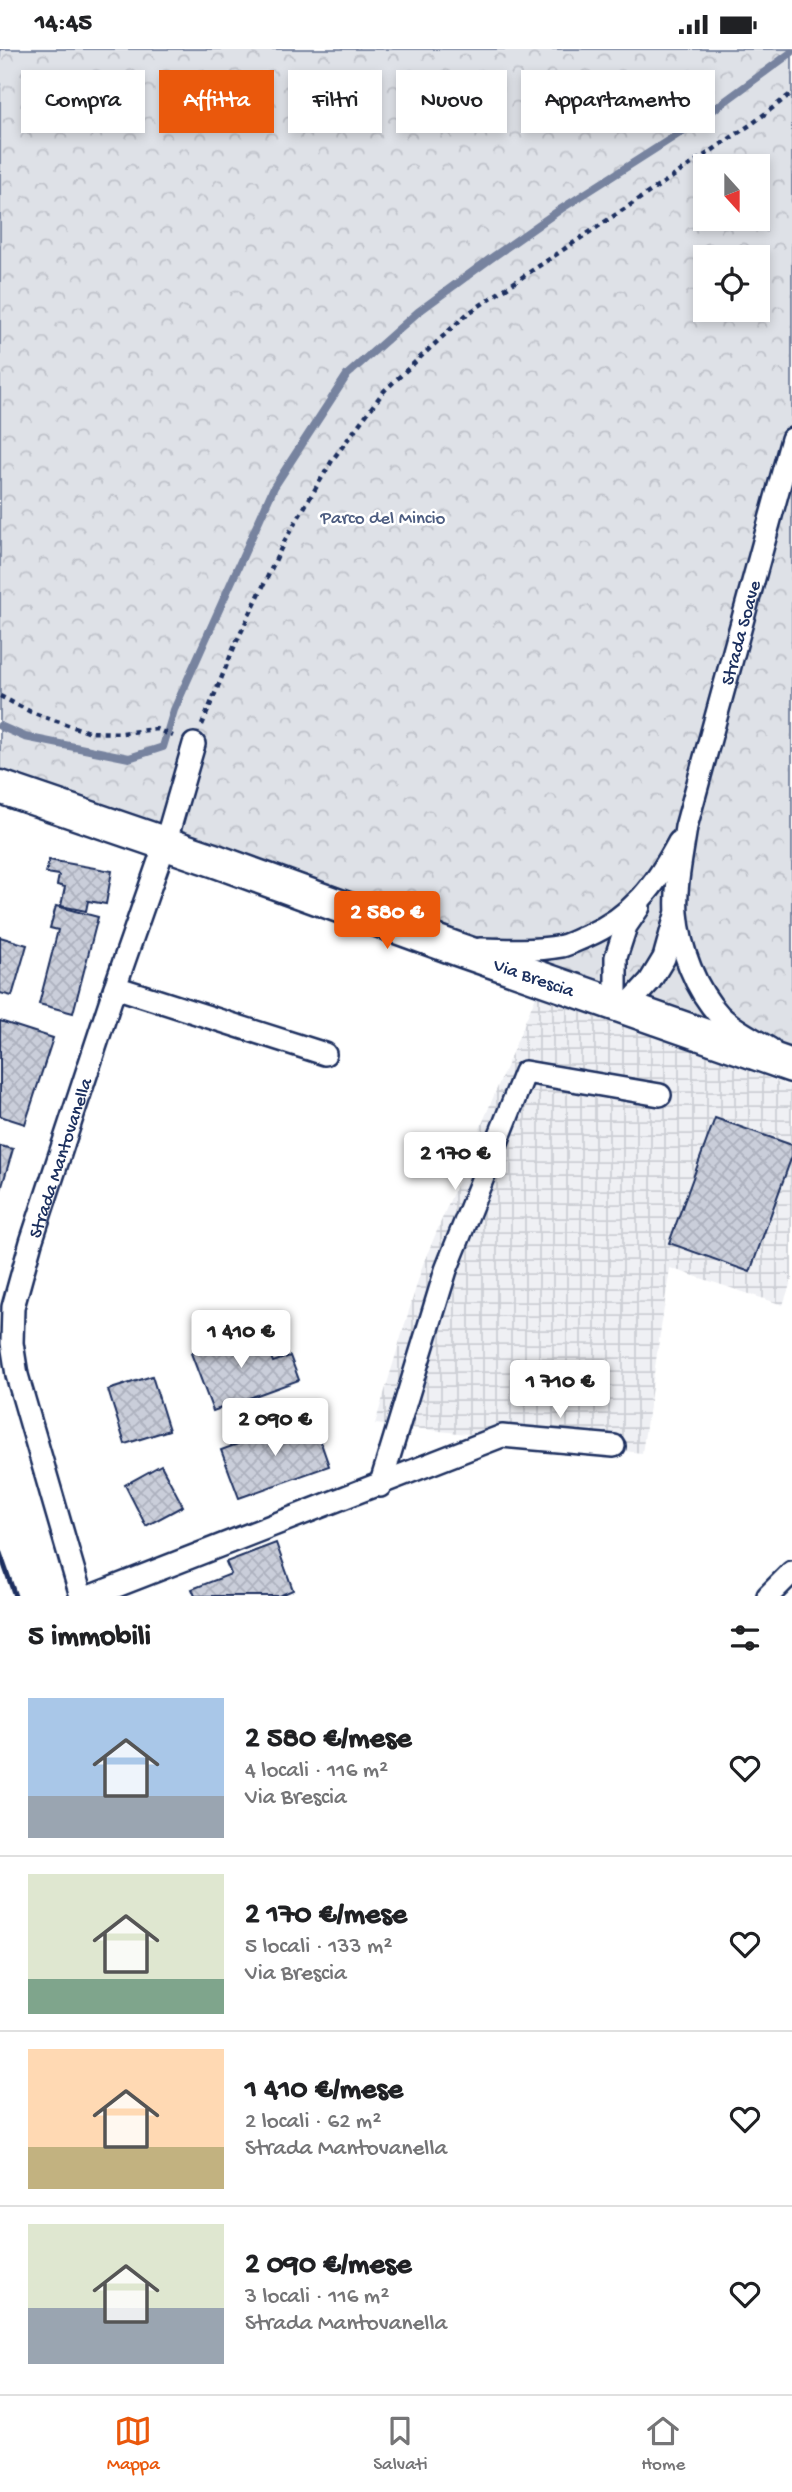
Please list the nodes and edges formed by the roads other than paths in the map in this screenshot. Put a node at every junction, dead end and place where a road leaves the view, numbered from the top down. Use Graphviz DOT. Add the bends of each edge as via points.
graph roads {
  1 [pos="792,439"];
  2 [pos="194,744"];
  3 [pos="0,787"];
  4 [pos="686,827"];
  5 [pos="165,844"];
  6 [pos="646,897"];
  7 [pos="677,913"];
  8 [pos="457,949"];
  9 [pos="115,986"];
  10 [pos="621,1005"];
  11 [pos="325,1054"];
  12 [pos="792,1065"];
  13 [pos="660,1095"];
  14 [pos="614,1446"];
  15 [pos="380,1486"];
  16 [pos="792,1572"];
  17 [pos="81,1596"];
  18 [pos="91,1596"];
  19 [pos="768,1596"];
  1 -- 4 [label="street, Strada Soave"];
  2 -- 5 [label="street, Strada Mantovanella"];
  3 -- 5 [label="main road, Via Brescia"];
  4 -- 6 [label="street"];
  4 -- 7 [label="street"];
  5 -- 8 [label="main road, Via Brescia"];
  5 -- 9 [label="street, Strada Mantovanella"];
  6 -- 8 [label="street" via="606,928 564,946"];
  6 -- 10 [label="street" via="626,926 616,957"];
  7 -- 10 [label="street" via="664,958 650,981"];
  7 -- 12 [label="street" via="688,963 721,1017"];
  8 -- 10 [label="main road, Via Brescia"];
  9 -- 11 [label="street"];
  9 -- 17 [label="street, Strada Mantovanella" via="13,1307 17,1375"];
  10 -- 12 [label="main road, Via Brescia"];
  13 -- 15 [label="street" via="525,1072 446,1270"];
  14 -- 15 [label="street" via="502,1436"];
  15 -- 18 [label="street"];
  16 -- 19 [label="street"];
}
